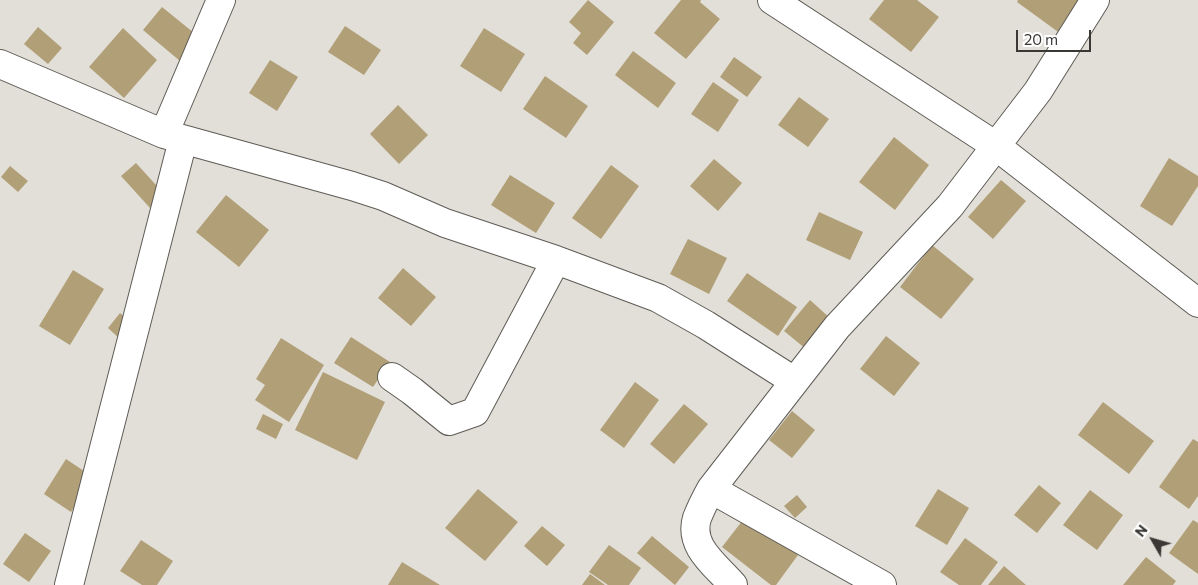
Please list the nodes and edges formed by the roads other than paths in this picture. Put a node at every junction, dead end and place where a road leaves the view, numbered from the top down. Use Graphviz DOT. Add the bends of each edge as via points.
graph roads {
  1 [pos="221,0"];
  2 [pos="772,0"];
  3 [pos="1094,0"];
  4 [pos="0,64"];
  5 [pos="174,137"];
  6 [pos="996,146"];
  7 [pos="556,260"];
  8 [pos="1198,303"];
  9 [pos="392,377"];
  10 [pos="794,381"];
  11 [pos="711,489"];
  12 [pos="69,585"];
  13 [pos="733,585"];
  14 [pos="882,585"];
  1 -- 5 [label="street"];
  2 -- 6 [label="street"];
  3 -- 6 [label="street" via="1038,91"];
  4 -- 5 [label="street"];
  5 -- 7 [label="street" via="352,186 444,223"];
  5 -- 12 [label="street"];
  6 -- 8 [label="street"];
  6 -- 10 [label="street" via="950,206 837,327"];
  7 -- 9 [label="street" via="475,412 449,421"];
  7 -- 10 [label="street" via="658,298"];
  10 -- 11 [label="street"];
  11 -- 13 [label="street" via="696,520 696,534 701,551"];
  11 -- 14 [label="street"];
}
